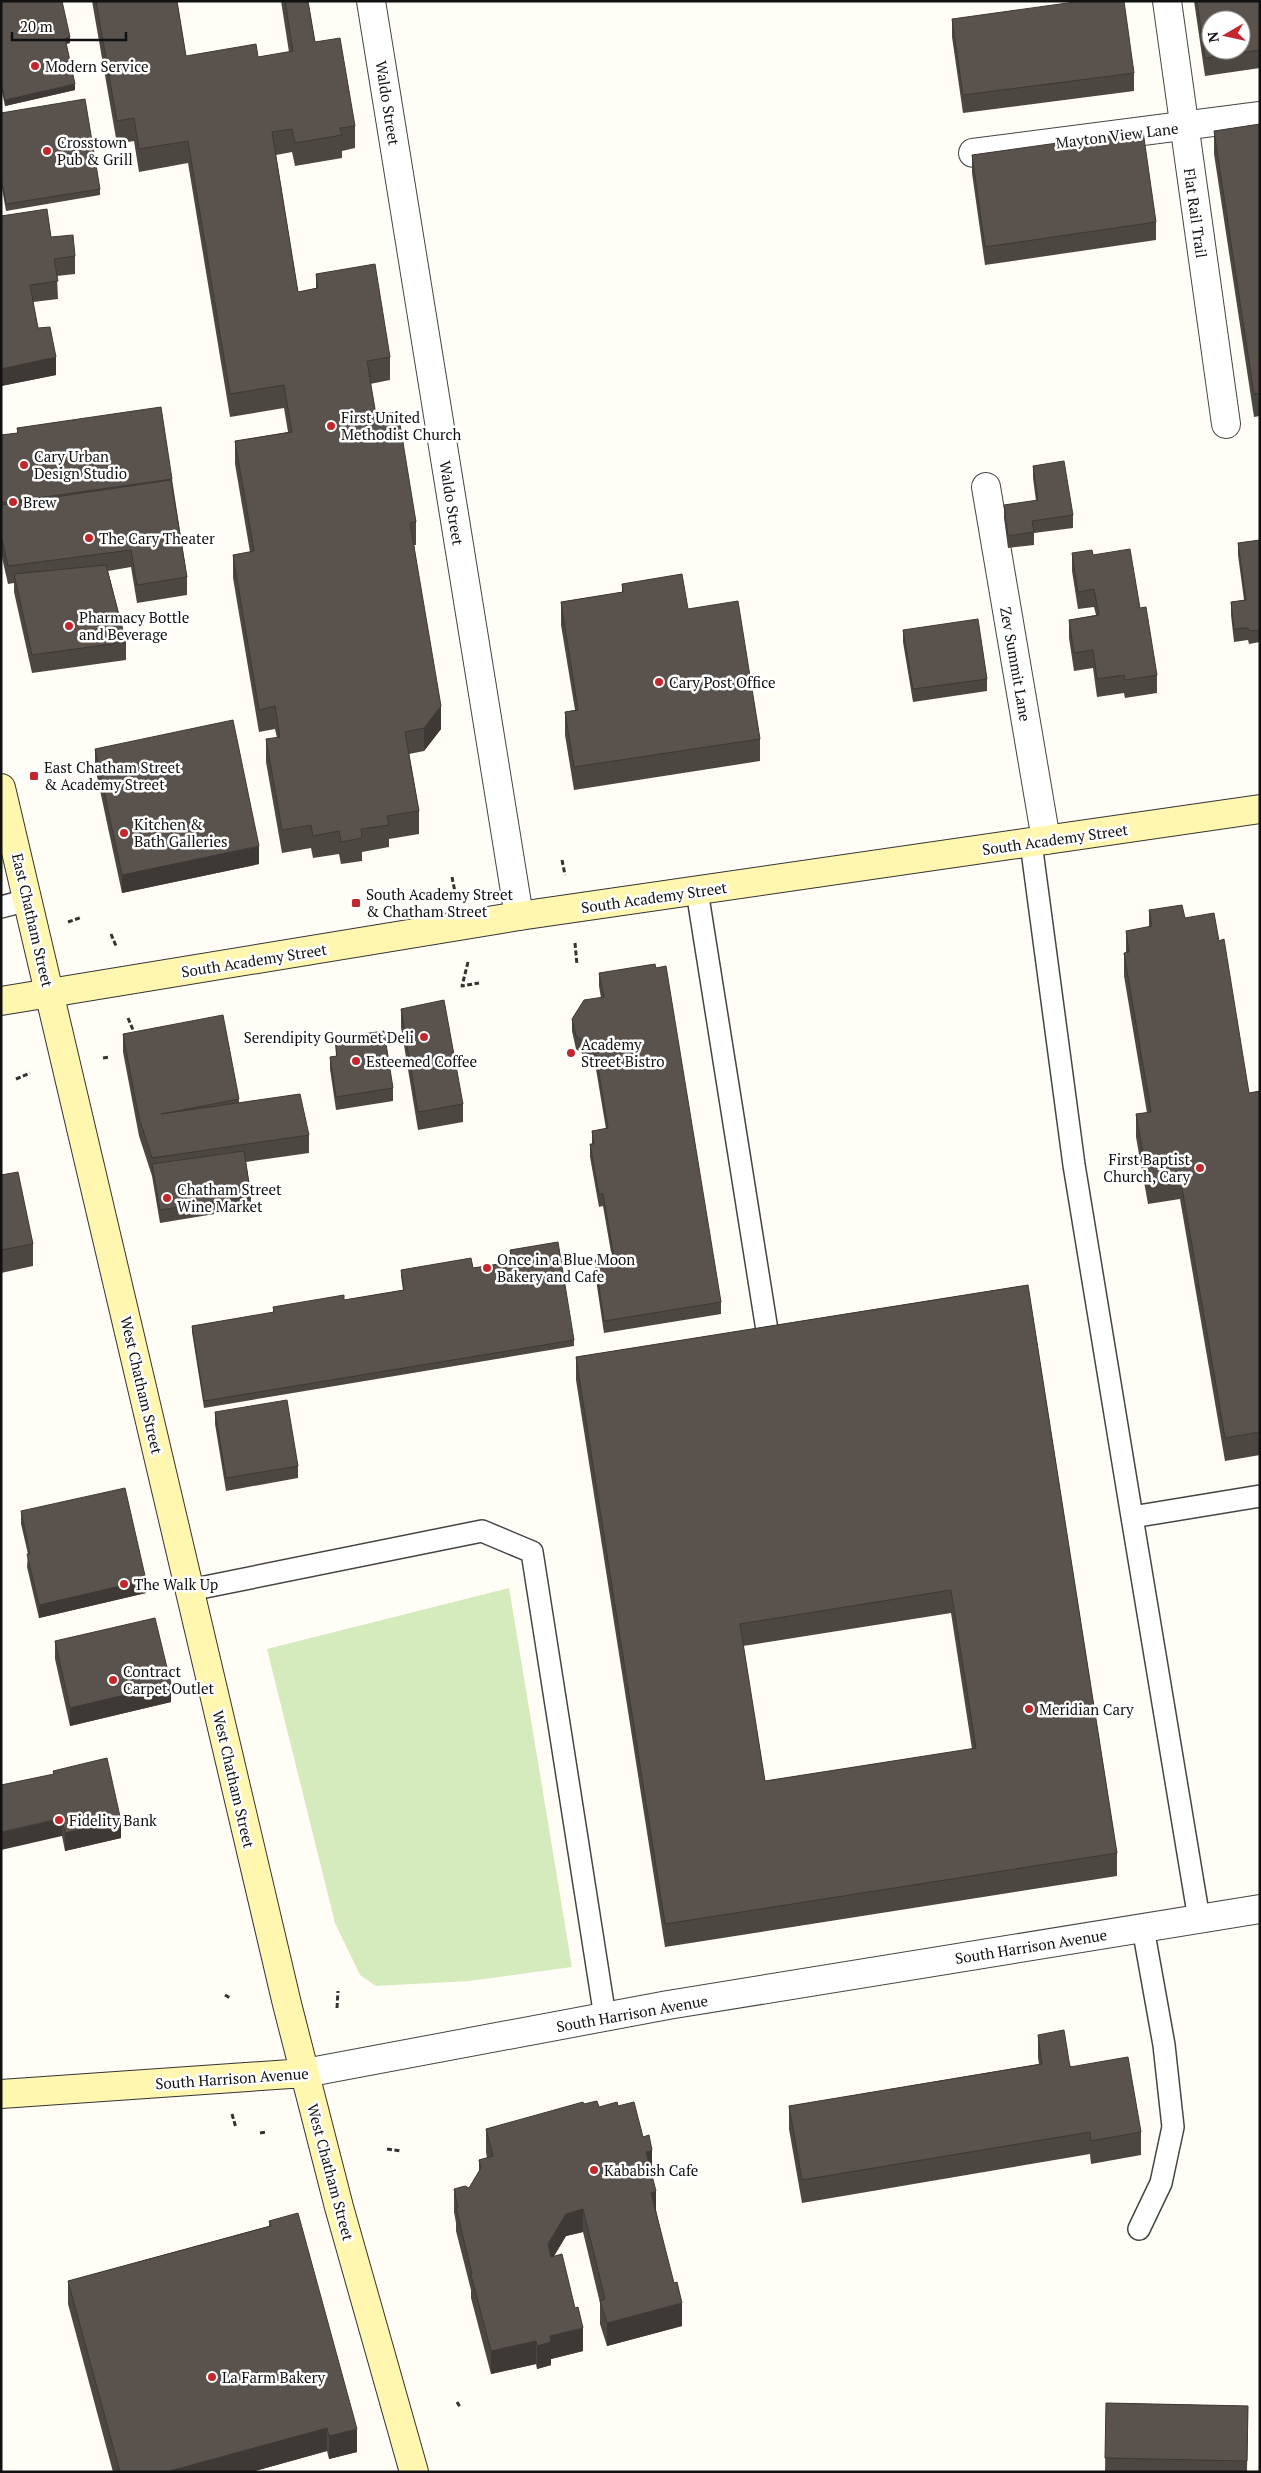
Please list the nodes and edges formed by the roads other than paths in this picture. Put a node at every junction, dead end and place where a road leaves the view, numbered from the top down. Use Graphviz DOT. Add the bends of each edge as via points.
graph roads {
  1 [pos="371,1"];
  2 [pos="1167,1"];
  3 [pos="1260,116"];
  4 [pos="1184,126"];
  5 [pos="973,153"];
  6 [pos="1226,424"];
  7 [pos="986,487"];
  8 [pos="1,788"];
  9 [pos="1260,809"];
  10 [pos="6,825"];
  11 [pos="1038,841"];
  12 [pos="697,891"];
  13 [pos="28,900"];
  14 [pos="1,907"];
  15 [pos="519,916"];
  16 [pos="50,994"];
  17 [pos="1,1001"];
  18 [pos="770,1349"];
  19 [pos="1260,1496"];
  20 [pos="1132,1517"];
  21 [pos="190,1590"];
  22 [pos="1260,1909"];
  23 [pos="1199,1919"];
  24 [pos="1143,1928"];
  25 [pos="605,2017"];
  26 [pos="305,2073"];
  27 [pos="1,2094"];
  28 [pos="1139,2229"];
  29 [pos="414,2472"];
  1 -- 15 [label="street, Waldo Street"];
  2 -- 4 [label="street, Flat Rail Trail"];
  3 -- 4 [label="street, Mayton View Lane"];
  4 -- 5 [label="street, Mayton View Lane"];
  4 -- 6 [label="street, Flat Rail Trail"];
  7 -- 11 [label="street, Zev Summit Lane"];
  8 -- 10 [label="main road, East Chatham Street"];
  9 -- 11 [label="main road, South Academy Street"];
  10 -- 13 [label="main road, East Chatham Street"];
  11 -- 12 [label="main road, South Academy Street"];
  11 -- 20 [label="lane" via="1073,1156"];
  12 -- 15 [label="main road, South Academy Street"];
  12 -- 18 [label="lane"];
  13 -- 14 [label="lane"];
  13 -- 16 [label="main road, East Chatham Street"];
  15 -- 16 [label="main road, South Academy Street"];
  16 -- 17 [label="main road, South Academy Street"];
  16 -- 21 [label="main road, West Chatham Street"];
  19 -- 20 [label="lane"];
  20 -- 23 [label="lane"];
  21 -- 25 [label="lane" via="482,1531 532,1552"];
  21 -- 26 [label="main road, West Chatham Street"];
  22 -- 23 [label="street, South Harrison Avenue"];
  23 -- 24 [label="street, South Harrison Avenue"];
  24 -- 25 [label="street, South Harrison Avenue"];
  24 -- 28 [label="lane" via="1164,2045 1173,2127 1161,2184"];
  25 -- 26 [label="street, South Harrison Avenue"];
  26 -- 27 [label="main road, South Harrison Avenue"];
  26 -- 29 [label="main road, West Chatham Street" via="339,2207"];
}
